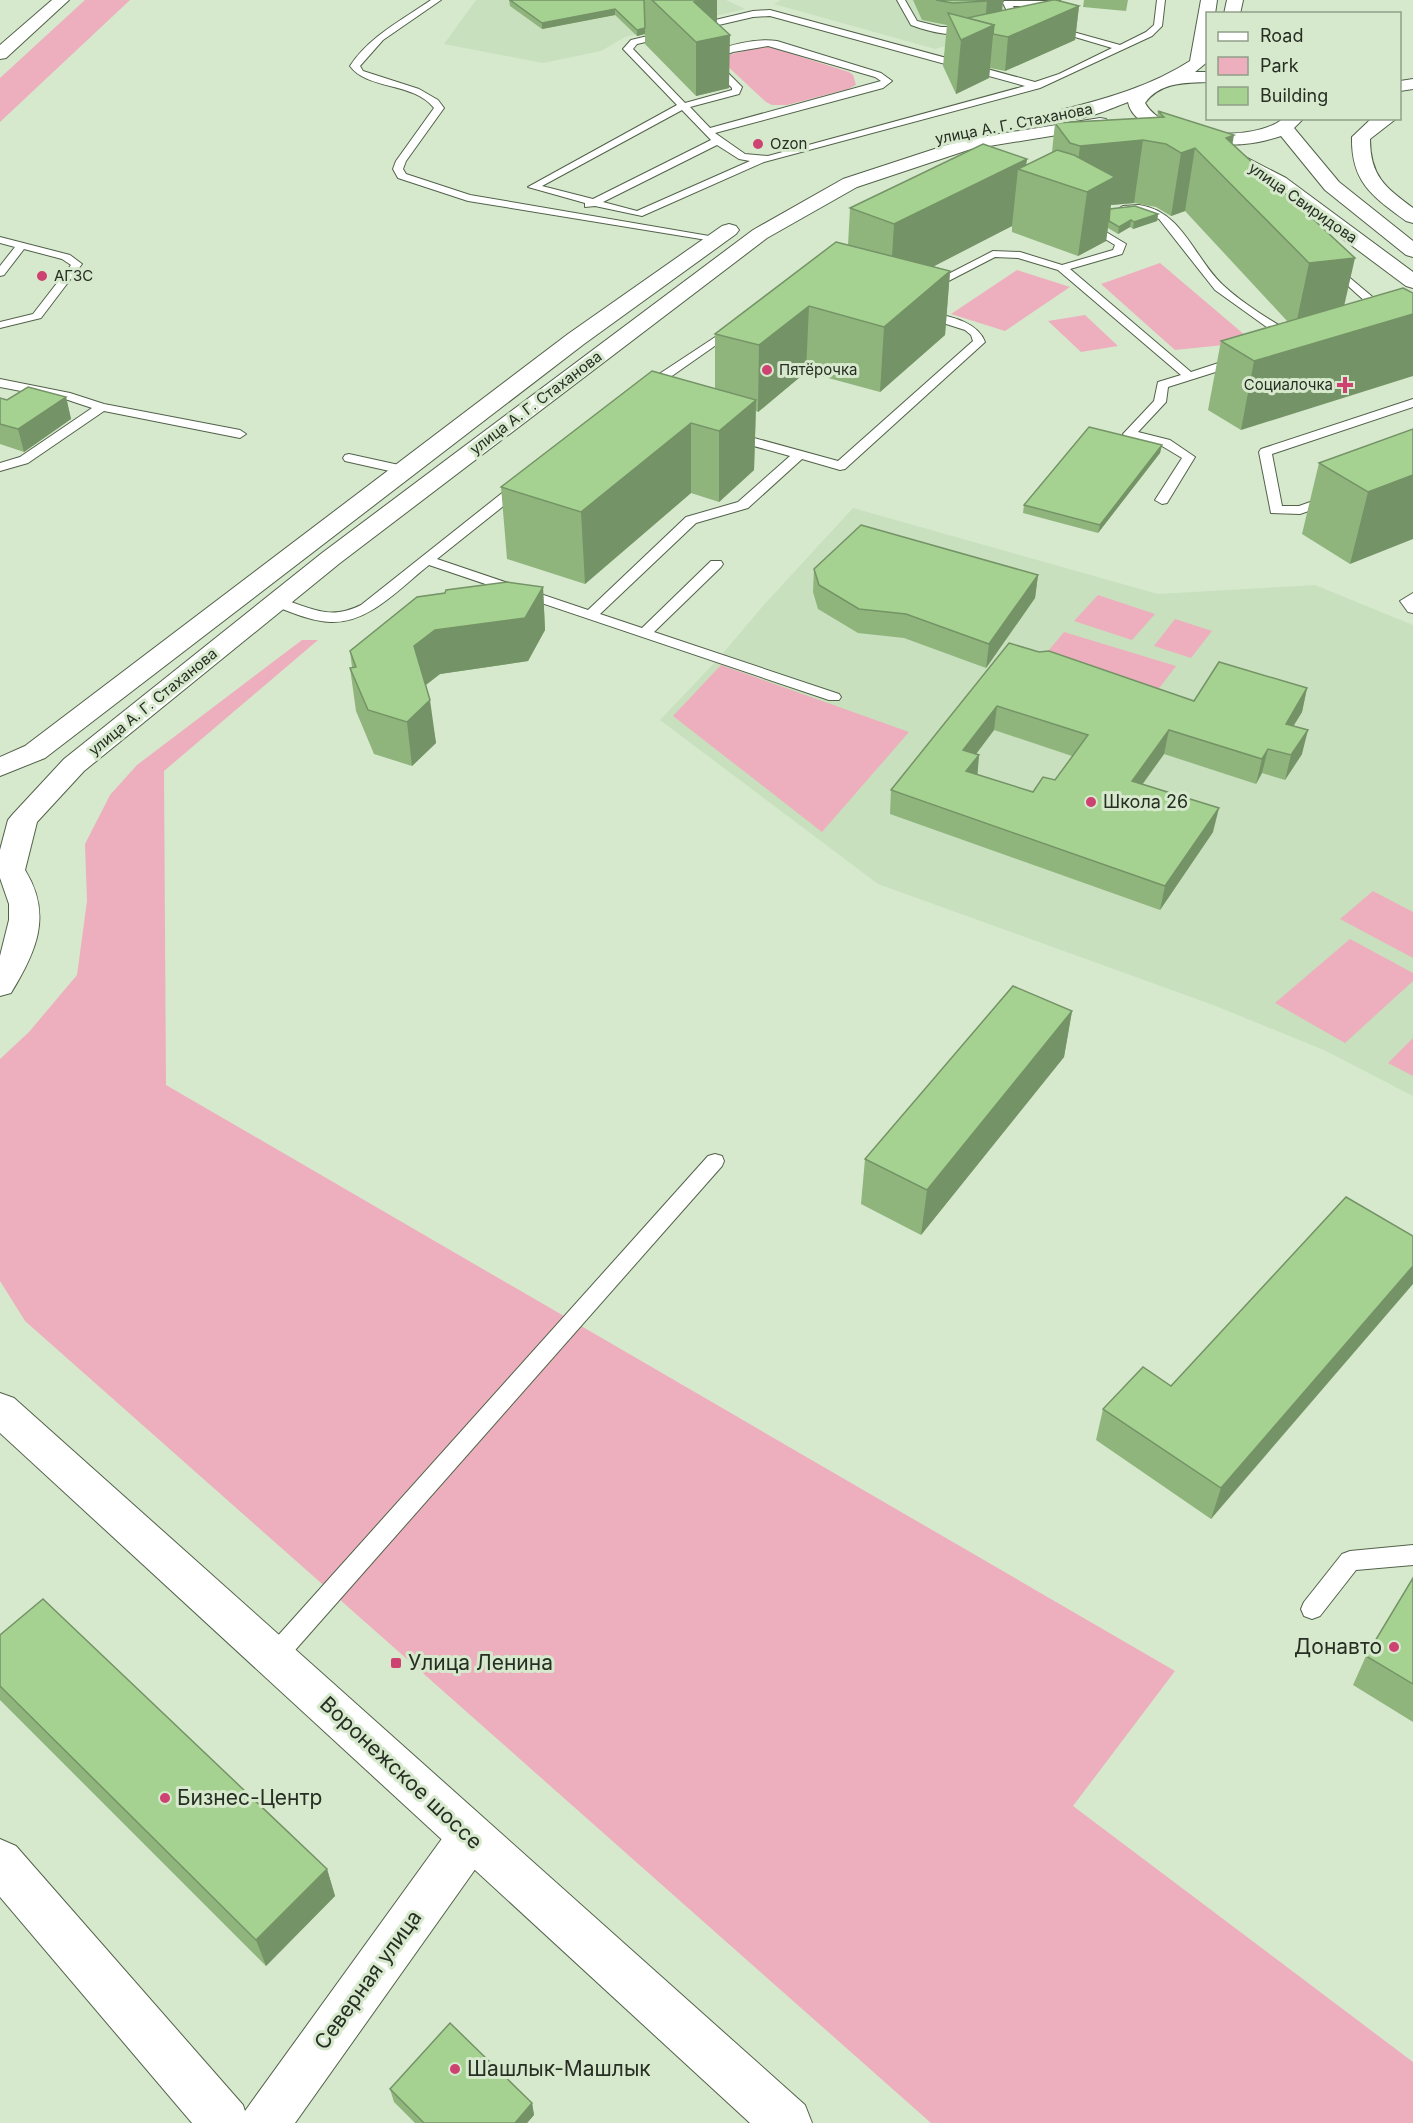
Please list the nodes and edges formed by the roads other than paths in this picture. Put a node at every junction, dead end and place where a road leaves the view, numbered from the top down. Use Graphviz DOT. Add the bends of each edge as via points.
graph roads {
  1 [pos="61,0"];
  2 [pos="437,0"];
  3 [pos="901,0"];
  4 [pos="1161,0"];
  5 [pos="1006,1"];
  6 [pos="1061,2"];
  7 [pos="1206,17"];
  8 [pos="996,26"];
  9 [pos="985,27"];
  10 [pos="1122,48"];
  11 [pos="949,50"];
  12 [pos="0,54"];
  13 [pos="928,56"];
  14 [pos="1206,77"];
  15 [pos="1175,78"];
  16 [pos="1037,86"];
  17 [pos="1142,91"];
  18 [pos="683,106"];
  19 [pos="1384,120"];
  20 [pos="1290,124"];
  21 [pos="1178,131"];
  22 [pos="706,132"];
  23 [pos="717,141"];
  24 [pos="762,159"];
  25 [pos="592,203"];
  26 [pos="1113,210"];
  27 [pos="568,215"];
  28 [pos="1084,215"];
  29 [pos="1413,217"];
  30 [pos="0,240"];
  31 [pos="716,240"];
  32 [pos="21,246"];
  33 [pos="1413,250"];
  34 [pos="1319,255"];
  35 [pos="1062,268"];
  36 [pos="0,273"];
  37 [pos="1413,282"];
  38 [pos="916,294"];
  39 [pos="917,311"];
  40 [pos="749,317"];
  41 [pos="1395,318"];
  42 [pos="1376,323"];
  43 [pos="0,325"];
  44 [pos="1413,329"];
  45 [pos="1289,345"];
  46 [pos="1256,356"];
  47 [pos="1189,376"];
  48 [pos="0,383"];
  49 [pos="634,397"];
  50 [pos="1413,403"];
  51 [pos="102,407"];
  52 [pos="723,433"];
  53 [pos="240,434"];
  54 [pos="799,455"];
  55 [pos="349,458"];
  56 [pos="0,467"];
  57 [pos="403,470"];
  58 [pos="530,478"];
  59 [pos="1341,495"];
  60 [pos="1162,500"];
  61 [pos="427,560"];
  62 [pos="716,564"];
  63 [pos="1413,597"];
  64 [pos="277,602"];
  65 [pos="1413,609"];
  66 [pos="591,615"];
  67 [pos="645,633"];
  68 [pos="834,698"];
  69 [pos="0,767"];
  70 [pos="6,864"];
  71 [pos="0,985"];
  72 [pos="715,1161"];
  73 [pos="5,1409"];
  74 [pos="1413,1555"];
  75 [pos="1312,1609"];
  76 [pos="274,1657"];
  77 [pos="470,1838"];
  78 [pos="0,1862"];
  79 [pos="225,2123"];
  80 [pos="265,2123"];
  81 [pos="787,2123"];
  1 -- 12 [label="main road"];
  2 -- 27 [label="lane" via="375,43 355,66 360,73 425,95 436,101 439,108 401,161 398,169 402,176 468,198"];
  3 -- 9 [label="lane" via="914,23 930,29 946,32"];
  4 -- 10 [label="lane" via="1158,26"];
  5 -- 6 [label="lane"];
  5 -- 8 [label="lane" via="1015,18"];
  6 -- 10 [label="lane" via="1046,26"];
  7 -- 15 [label="main road" via="1198,63"];
  10 -- 16 [label="lane"];
  11 -- 13 [label="lane"];
  13 -- 16 [label="lane"];
  13 -- 18 [label="lane" via="766,10 630,45 630,52"];
  14 -- 15 [label="main road"];
  15 -- 17 [label="main road, улица А. Г. Стаханова"];
  16 -- 24 [label="lane"];
  17 -- 21 [label="main road, улица Свиридова" via="1136,103 1143,114"];
  17 -- 31 [label="main road, улица А. Г. Стаханова" via="1090,110 954,133 830,172"];
  18 -- 22 [label="lane"];
  18 -- 22 [label="lane" via="737,91 709,59 712,55 764,43 779,44 887,81"];
  18 -- 25 [label="lane" via="533,187"];
  19 -- 29 [label="main road" via="1361,137 1361,160 1365,172"];
  20 -- 21 [label="main road, улица А. Г. Стаханова" via="1259,137 1225,139"];
  20 -- 33 [label="main road, улица Свиридова" via="1332,186"];
  21 -- 37 [label="main road, улица Свиридова" via="1279,182"];
  21 -- 64 [label="main road, улица А. Г. Стаханова" via="1100,123 968,144 850,183 760,234"];
  22 -- 23 [label="lane"];
  23 -- 24 [label="lane" via="742,157"];
  23 -- 25 [label="lane"];
  24 -- 25 [label="lane" via="638,214"];
  25 -- 27 [label="lane"];
  26 -- 45 [label="lane" via="1134,208 1164,218 1212,280 1264,322 1300,342"];
  27 -- 31 [label="lane"];
  28 -- 35 [label="lane" via="1121,248 1108,256"];
  30 -- 32 [label="lane"];
  31 -- 57 [label="main road, улица А. Г. Стаханова" via="576,339"];
  32 -- 36 [label="lane"];
  32 -- 43 [label="lane" via="66,257 77,264 37,316"];
  34 -- 41 [label="lane"];
  35 -- 38 [label="lane" via="1009,252 993,254"];
  35 -- 47 [label="lane"];
  39 -- 54 [label="lane" via="969,328 979,342 840,466"];
  40 -- 49 [label="lane"];
  41 -- 42 [label="lane"];
  41 -- 44 [label="lane"];
  46 -- 47 [label="lane"];
  47 -- 60 [label="lane" via="1162,385 1160,402 1129,434 1166,443 1189,457"];
  48 -- 51 [label="lane"];
  50 -- 59 [label="lane" via="1265,452 1276,510 1300,510"];
  51 -- 53 [label="lane"];
  51 -- 56 [label="lane" via="24,460"];
  52 -- 54 [label="lane"];
  54 -- 66 [label="lane" via="743,505 691,520"];
  55 -- 57 [label="lane"];
  57 -- 69 [label="main road, улица А. Г. Стаханова" via="35,752"];
  58 -- 61 [label="lane"];
  61 -- 64 [label="lane" via="354,616 326,619"];
  61 -- 66 [label="lane"];
  62 -- 67 [label="lane"];
  63 -- 65 [label="lane" via="1407,601"];
  64 -- 70 [label="main road, улица А. Г. Стаханова" via="74,765 23,820"];
  66 -- 67 [label="lane"];
  67 -- 68 [label="lane"];
  70 -- 71 [label="main road" via="22,891 26,916 22,942"];
  72 -- 76 [label="lane"];
  73 -- 76 [label="main road, Воронежское шоссе"];
  74 -- 75 [label="lane" via="1350,1561"];
  76 -- 77 [label="main road, Воронежское шоссе"];
  77 -- 80 [label="main road, Северная улица"];
  77 -- 81 [label="main road, Воронежское шоссе"];
  78 -- 79 [label="main road"];
}
